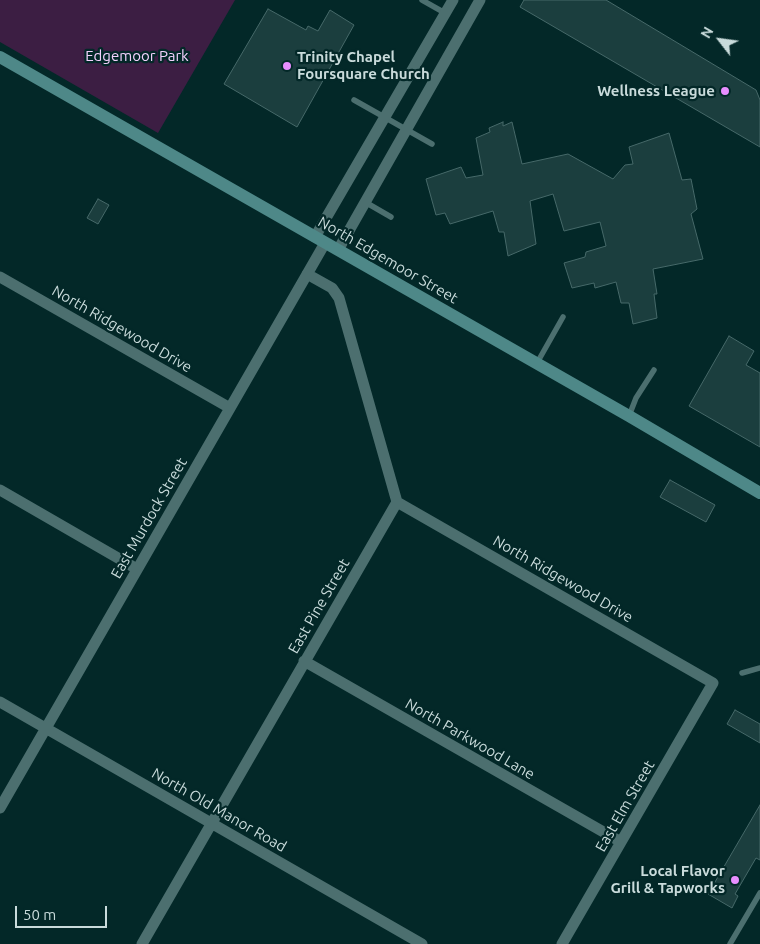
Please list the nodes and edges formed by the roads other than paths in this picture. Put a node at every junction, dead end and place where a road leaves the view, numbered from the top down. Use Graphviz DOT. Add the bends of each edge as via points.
graph roads {
  1 [pos="422,0"];
  2 [pos="453,0"];
  3 [pos="480,0"];
  4 [pos="445,13"];
  5 [pos="0,56"];
  6 [pos="354,100"];
  7 [pos="384,117"];
  8 [pos="406,130"];
  9 [pos="432,144"];
  10 [pos="365,202"];
  11 [pos="391,217"];
  12 [pos="320,240"];
  13 [pos="338,250"];
  14 [pos="307,274"];
  15 [pos="0,277"];
  16 [pos="563,317"];
  17 [pos="537,363"];
  18 [pos="654,370"];
  19 [pos="230,408"];
  20 [pos="629,416"];
  21 [pos="0,490"];
  22 [pos="760,493"];
  23 [pos="398,502"];
  24 [pos="137,569"];
  25 [pos="304,661"];
  26 [pos="760,668"];
  27 [pos="742,673"];
  28 [pos="713,683"];
  29 [pos="0,702"];
  30 [pos="46,728"];
  31 [pos="0,808"];
  32 [pos="212,823"];
  33 [pos="621,842"];
  34 [pos="759,896"];
  35 [pos="142,944"];
  36 [pos="422,944"];
  37 [pos="562,944"];
  38 [pos="730,944"];
  1 -- 4 [label="lane"];
  2 -- 4 [label="street, East Murdock Street"];
  3 -- 8 [label="street"];
  4 -- 7 [label="street, East Murdock Street"];
  5 -- 12 [label="street, North Edgemoor Street"];
  6 -- 7 [label="lane"];
  7 -- 8 [label="lane"];
  7 -- 12 [label="street, East Murdock Street"];
  8 -- 9 [label="lane"];
  8 -- 10 [label="street"];
  10 -- 11 [label="lane"];
  10 -- 13 [label="street"];
  12 -- 13 [label="street, North Edgemoor Street"];
  12 -- 14 [label="street, East Murdock Street"];
  13 -- 17 [label="street, North Edgemoor Street"];
  14 -- 19 [label="street, East Murdock Street"];
  14 -- 23 [label="street" via="332,288 339,298"];
  15 -- 19 [label="street, North Ridgewood Drive"];
  16 -- 17 [label="lane"];
  17 -- 20 [label="street, North Edgemoor Street"];
  18 -- 20 [label="lane"];
  19 -- 24 [label="street, East Murdock Street"];
  20 -- 22 [label="street, North Edgemoor Street"];
  21 -- 24 [label="street"];
  23 -- 25 [label="street, East Pine Street"];
  23 -- 28 [label="street, North Ridgewood Drive"];
  24 -- 30 [label="street, East Murdock Street"];
  25 -- 32 [label="street, East Pine Street"];
  25 -- 33 [label="street, North Parkwood Lane"];
  26 -- 27 [label="lane"];
  28 -- 33 [label="street, East Elm Street"];
  29 -- 30 [label="street, North Old Manor Road"];
  30 -- 31 [label="street, East Murdock Street"];
  30 -- 32 [label="street, North Old Manor Road"];
  32 -- 35 [label="street, East Pine Street"];
  32 -- 36 [label="street, North Old Manor Road"];
  33 -- 37 [label="street, East Elm Street"];
  34 -- 38 [label="lane"];
}
